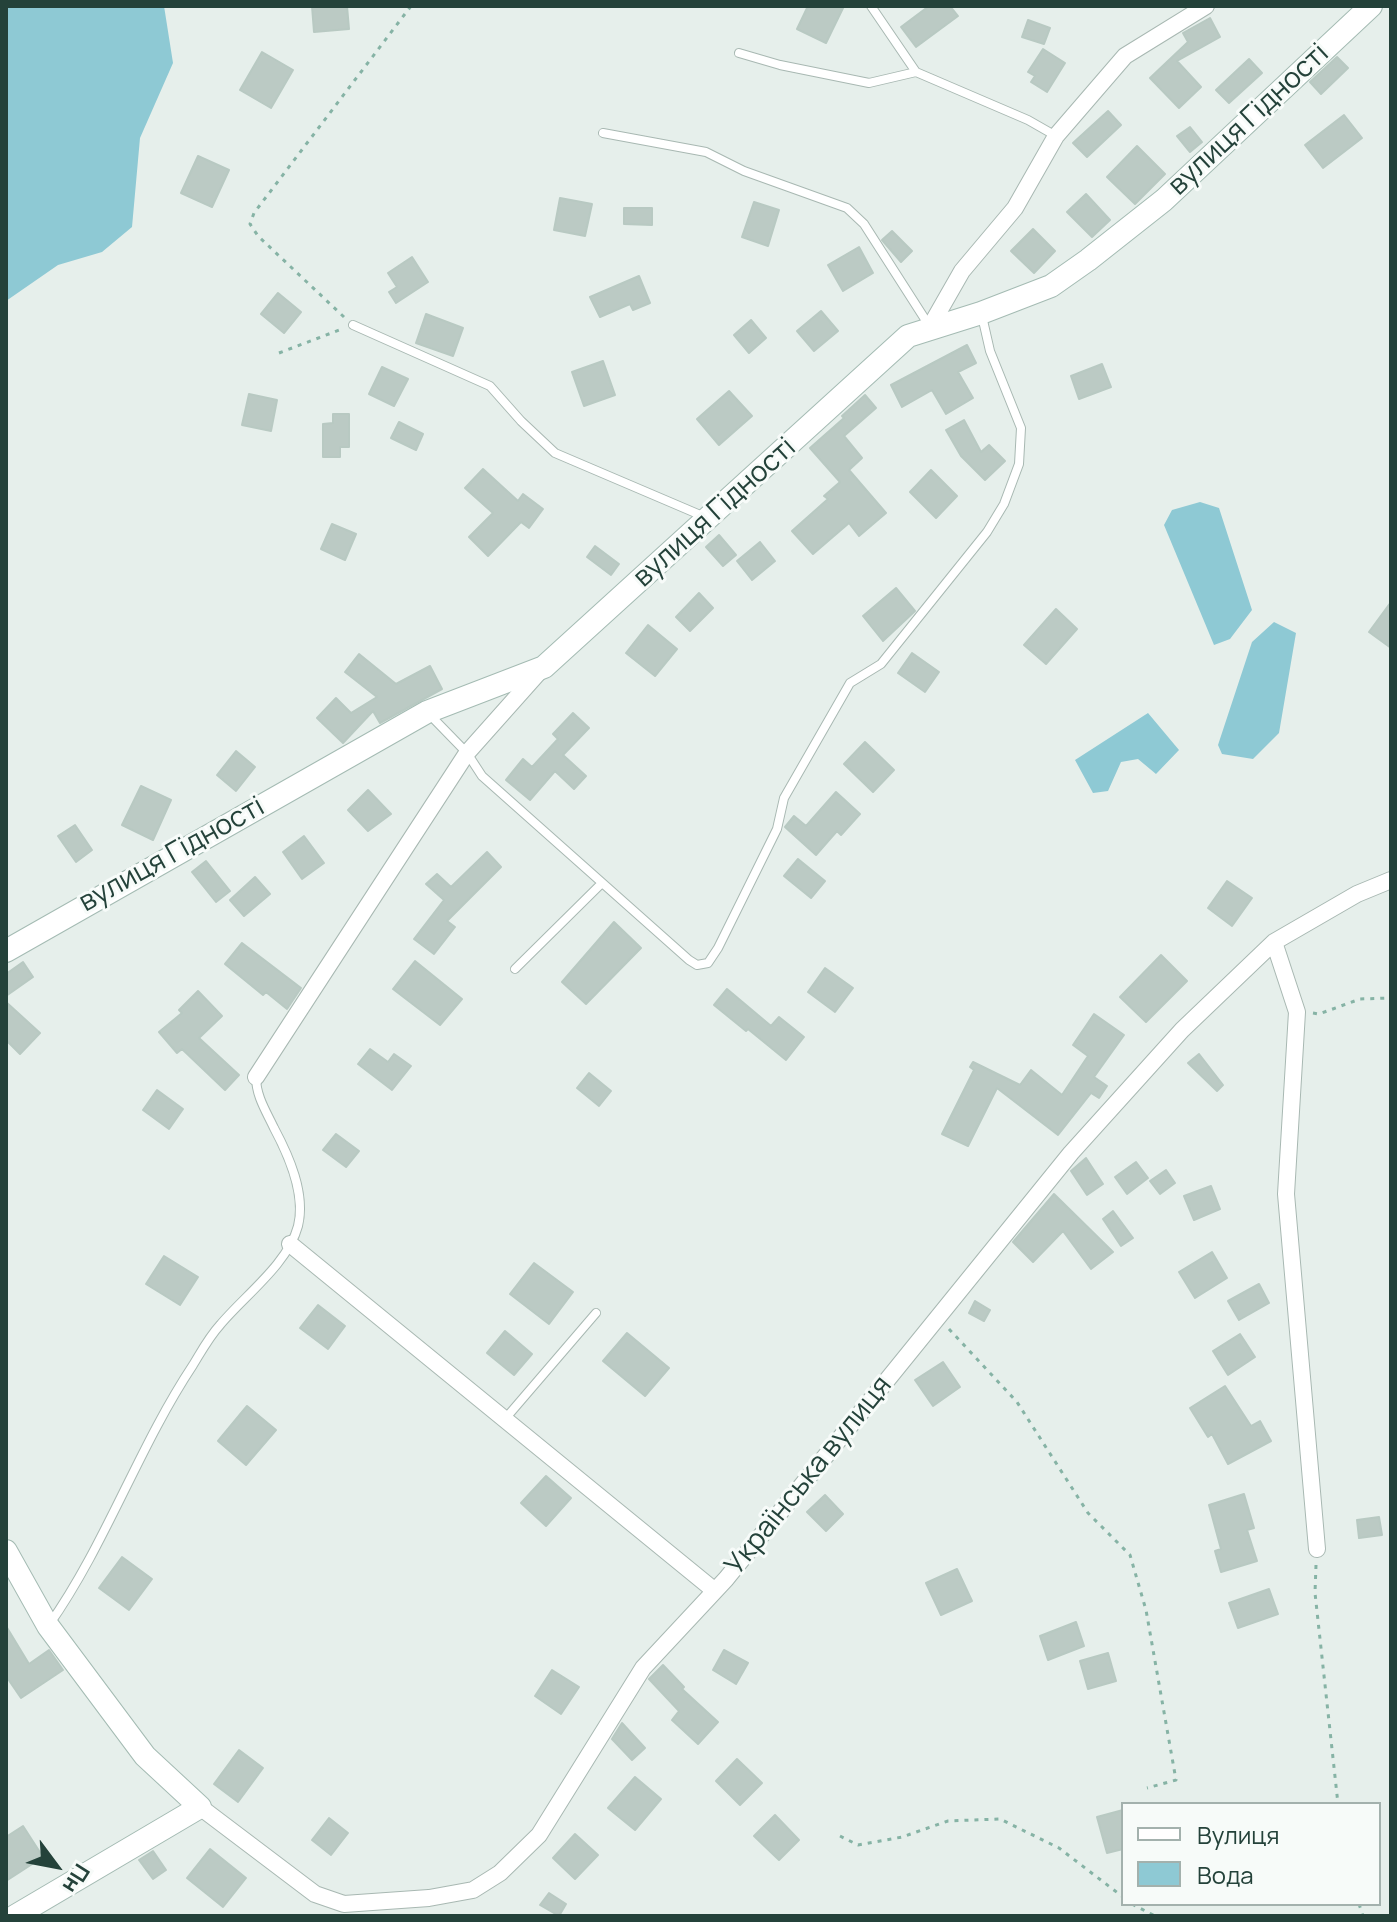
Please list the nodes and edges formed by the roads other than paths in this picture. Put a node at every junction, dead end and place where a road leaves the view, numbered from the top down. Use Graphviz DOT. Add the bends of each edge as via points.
graph roads {
  1 [pos="871,6"];
  2 [pos="1206,6"];
  3 [pos="1371,6"];
  4 [pos="739,53"];
  5 [pos="916,72"];
  6 [pos="603,133"];
  7 [pos="1056,136"];
  8 [pos="981,313"];
  9 [pos="353,325"];
  10 [pos="930,327"];
  11 [pos="709,519"];
  12 [pos="544,667"];
  13 [pos="427,712"];
  14 [pos="467,753"];
  15 [pos="1391,880"];
  16 [pos="602,883"];
  17 [pos="1274,942"];
  18 [pos="6,951"];
  19 [pos="515,969"];
  20 [pos="256,1077"];
  21 [pos="290,1244"];
  22 [pos="596,1313"];
  23 [pos="504,1420"];
  24 [pos="1317,1549"];
  25 [pos="6,1551"];
  26 [pos="715,1591"];
  27 [pos="48,1626"];
  28 [pos="200,1807"];
  29 [pos="15,1916"];
  1 -- 5 [label="lane"];
  2 -- 7 [label="street" via="1125,56"];
  3 -- 8 [label="street, вулиця Гідності" via="1164,200 1088,260 1051,286"];
  4 -- 5 [label="lane" via="869,83"];
  5 -- 7 [label="lane"];
  6 -- 10 [label="lane" via="706,152 847,208 864,224"];
  7 -- 10 [label="street" via="1015,208 962,271"];
  8 -- 10 [label="street, вулиця Гідності"];
  8 -- 16 [label="lane" via="1021,428 1019,464 1004,504 881,664 850,683 784,798 777,829 708,963 689,960"];
  9 -- 11 [label="lane" via="490,386 555,453"];
  10 -- 11 [label="street, вулиця Гідності" via="908,336"];
  11 -- 12 [label="street, вулиця Гідності"];
  12 -- 13 [label="street, вулиця Гідності"];
  12 -- 14 [label="street"];
  13 -- 14 [label="lane"];
  13 -- 18 [label="street, вулиця Гідності"];
  14 -- 16 [label="lane" via="482,776"];
  14 -- 20 [label="street"];
  15 -- 17 [label="street, Українська вулиця"];
  16 -- 19 [label="lane"];
  17 -- 24 [label="street" via="1297,1012 1286,1194"];
  17 -- 26 [label="street, Українська вулиця" via="1182,1030 1071,1153"];
  20 -- 21 [label="lane" via="256,1090 284,1147 301,1200"];
  21 -- 23 [label="street"];
  21 -- 27 [label="lane" via="218,1327 173,1395"];
  22 -- 23 [label="lane"];
  23 -- 26 [label="street"];
  25 -- 27 [label="street"];
  26 -- 28 [label="street, Українська вулиця" via="643,1668 539,1835 500,1873 473,1890 344,1904 315,1894"];
  27 -- 28 [label="street" via="145,1756"];
  28 -- 29 [label="street"];
}
